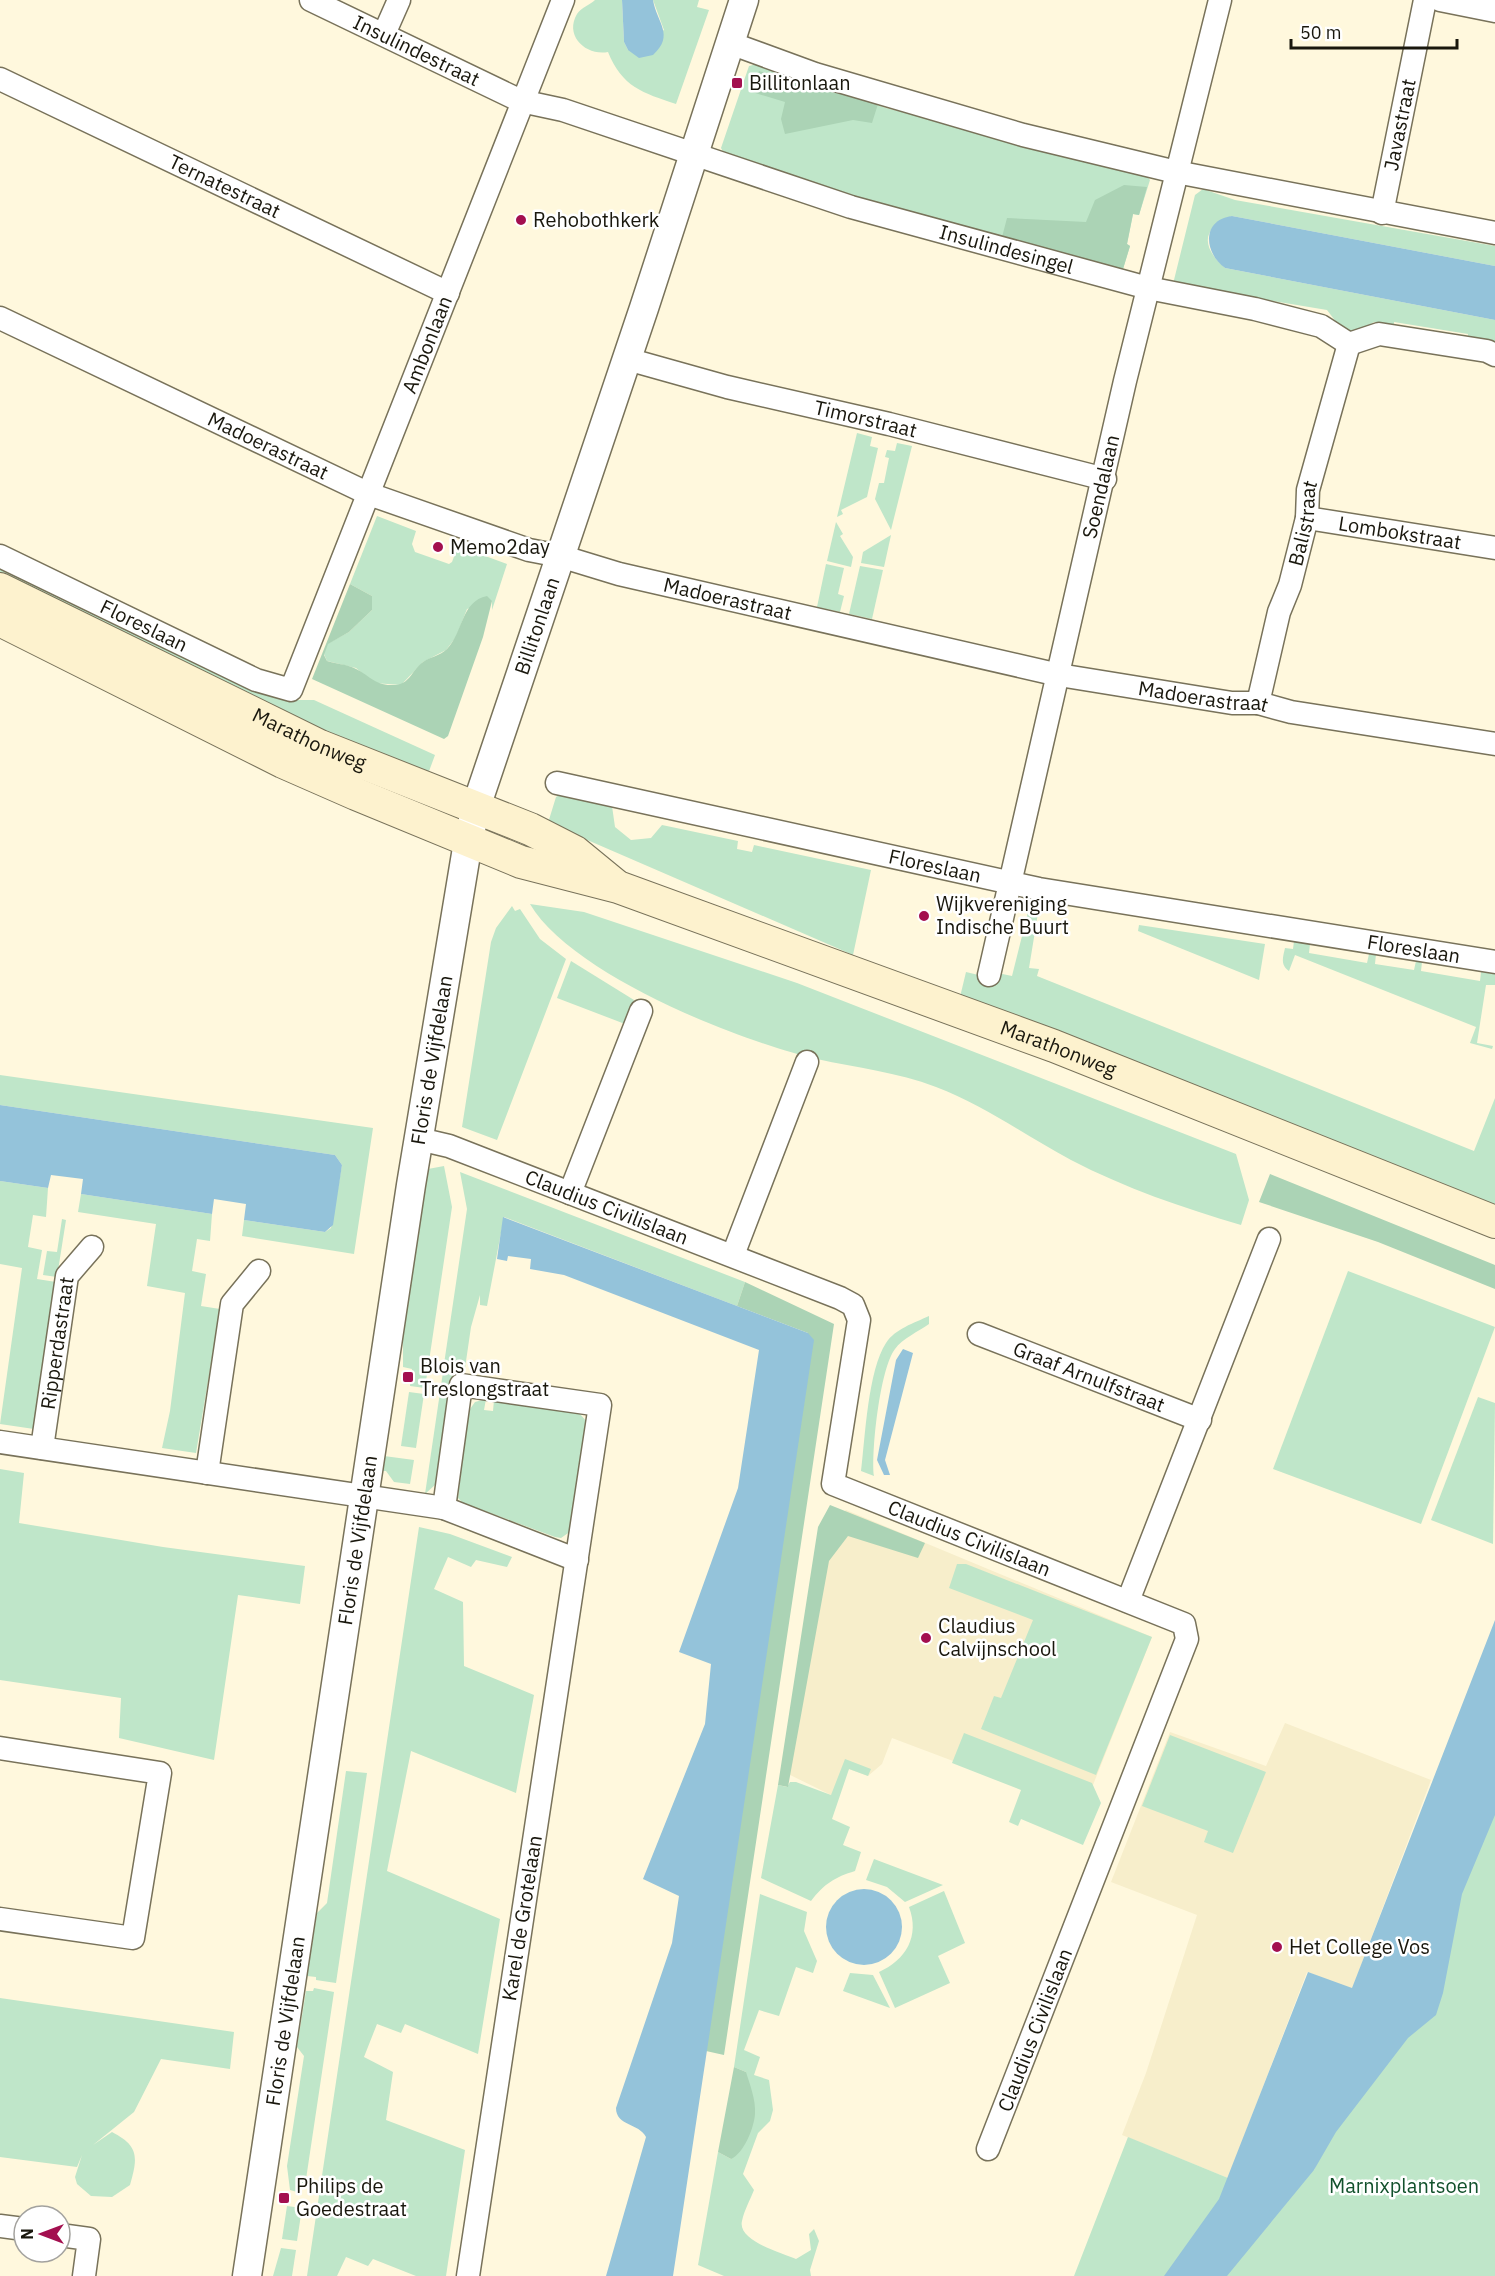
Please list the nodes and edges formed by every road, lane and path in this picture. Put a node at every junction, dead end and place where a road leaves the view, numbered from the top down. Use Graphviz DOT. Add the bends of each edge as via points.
graph roads {
  1 [pos="311,0"];
  2 [pos="399,0"];
  3 [pos="563,0"];
  4 [pos="744,0"];
  5 [pos="1220,0"];
  6 [pos="1425,0"];
  7 [pos="1440,0"];
  8 [pos="1495,11"];
  9 [pos="384,34"];
  10 [pos="730,42"];
  11 [pos="0,79"];
  12 [pos="521,101"];
  13 [pos="693,155"];
  14 [pos="1176,172"];
  15 [pos="1382,213"];
  16 [pos="1495,233"];
  17 [pos="1148,288"];
  18 [pos="448,294"];
  19 [pos="0,318"];
  20 [pos="1348,344"];
  21 [pos="1495,355"];
  22 [pos="627,359"];
  23 [pos="1104,479"];
  24 [pos="369,494"];
  25 [pos="1306,518"];
  26 [pos="1495,548"];
  27 [pos="0,556"];
  28 [pos="560,556"];
  29 [pos="0,589"];
  30 [pos="0,620"];
  31 [pos="1059,675"];
  32 [pos="291,690"];
  33 [pos="1258,702"];
  34 [pos="1495,744"];
  35 [pos="557,783"];
  36 [pos="476,807"];
  37 [pos="468,842"];
  38 [pos="1009,882"];
  39 [pos="618,886"];
  40 [pos="1495,962"];
  41 [pos="989,975"];
  42 [pos="641,1011"];
  43 [pos="807,1062"];
  44 [pos="419,1139"];
  45 [pos="570,1193"];
  46 [pos="1495,1222"];
  47 [pos="1269,1239"];
  48 [pos="92,1247"];
  49 [pos="733,1255"];
  50 [pos="259,1271"];
  51 [pos="979,1334"];
  52 [pos="1200,1420"];
  53 [pos="0,1442"];
  54 [pos="42,1448"];
  55 [pos="207,1473"];
  56 [pos="365,1496"];
  57 [pos="444,1508"];
  58 [pos="577,1560"];
  59 [pos="1128,1601"];
  60 [pos="0,1748"];
  61 [pos="0,1919"];
  62 [pos="988,2149"];
  63 [pos="72,2237"];
  64 [pos="84,2276"];
  65 [pos="247,2276"];
  66 [pos="468,2276"];
  1 -- 9 [label="street, Insulindestraat"];
  2 -- 9 [label="street"];
  3 -- 12 [label="street, Ambonlaan"];
  4 -- 10 [label="street, Billitonlaan"];
  5 -- 14 [label="street, Soendalaan"];
  6 -- 15 [label="street, Javastraat"];
  7 -- 8 [label="street"];
  9 -- 12 [label="street, Insulindestraat"];
  10 -- 13 [label="street, Billitonlaan"];
  10 -- 14 [label="street" via="884,95 1023,135"];
  11 -- 18 [label="street, Ternatestraat"];
  12 -- 13 [label="street, Insulindesingel" via="563,110"];
  12 -- 18 [label="street, Ambonlaan"];
  13 -- 17 [label="street, Insulindesingel" via="851,207"];
  13 -- 22 [label="street, Billitonlaan"];
  14 -- 15 [label="street"];
  14 -- 17 [label="street, Soendalaan"];
  15 -- 16 [label="street"];
  17 -- 20 [label="street, Insulindesingel" via="1321,326"];
  17 -- 23 [label="street, Soendalaan"];
  18 -- 24 [label="street, Ambonlaan"];
  19 -- 24 [label="street, Madoerastraat"];
  20 -- 21 [label="street" via="1379,333"];
  20 -- 25 [label="street, Balistraat" via="1308,490"];
  22 -- 23 [label="street, Timorstraat"];
  22 -- 28 [label="street, Billitonlaan"];
  23 -- 31 [label="street, Soendalaan"];
  24 -- 28 [label="street, Madoerastraat" via="529,550"];
  24 -- 32 [label="street, Ambonlaan" via="359,511"];
  25 -- 26 [label="street, Lombokstraat"];
  25 -- 33 [label="street, Balistraat"];
  27 -- 32 [label="street, Floreslaan" via="256,680"];
  28 -- 31 [label="street, Madoerastraat" via="619,574"];
  28 -- 36 [label="street, Billitonlaan"];
  29 -- 36 [label="main road, Marathonweg" via="320,746"];
  30 -- 37 [label="main road, Marathonweg" via="283,762"];
  31 -- 33 [label="street, Madoerastraat" via="1233,704"];
  31 -- 38 [label="street, Soendalaan"];
  33 -- 34 [label="street, Madoerastraat" via="1291,712"];
  35 -- 38 [label="street, Floreslaan"];
  36 -- 37 [label="street, Floris de Vijfdelaan"];
  36 -- 39 [label="main road, Marathonweg" via="575,852"];
  37 -- 39 [label="main road, Marathonweg" via="565,875"];
  37 -- 44 [label="street, Floris de Vijfdelaan"];
  38 -- 40 [label="street, Floreslaan"];
  38 -- 41 [label="street, Soendalaan"];
  39 -- 46 [label="main road, Marathonweg" via="1054,1046"];
  42 -- 45 [label="street"];
  43 -- 49 [label="street"];
  44 -- 45 [label="street, Claudius Civilislaan" via="449,1146"];
  44 -- 56 [label="street, Floris de Vijfdelaan"];
  45 -- 49 [label="street, Claudius Civilislaan"];
  47 -- 52 [label="street"];
  48 -- 54 [label="street, Ripperdastraat" via="68,1276"];
  49 -- 59 [label="street, Claudius Civilislaan" via="853,1305 859,1320 833,1484"];
  50 -- 55 [label="street" via="232,1304"];
  51 -- 52 [label="street, Graaf Arnulfstraat"];
  52 -- 59 [label="street"];
  53 -- 54 [label="street"];
  54 -- 55 [label="street"];
  55 -- 56 [label="street"];
  56 -- 57 [label="street"];
  56 -- 65 [label="street, Floris de Vijfdelaan"];
  57 -- 58 [label="street"];
  57 -- 58 [label="street, Karel de Grotelaan" via="461,1385 600,1405"];
  58 -- 66 [label="street, Karel de Grotelaan"];
  59 -- 62 [label="street, Claudius Civilislaan" via="1184,1624 1187,1639"];
  60 -- 61 [label="street" via="160,1773 133,1938"];
  63 -- 64 [label="street" via="89,2239"];
}
